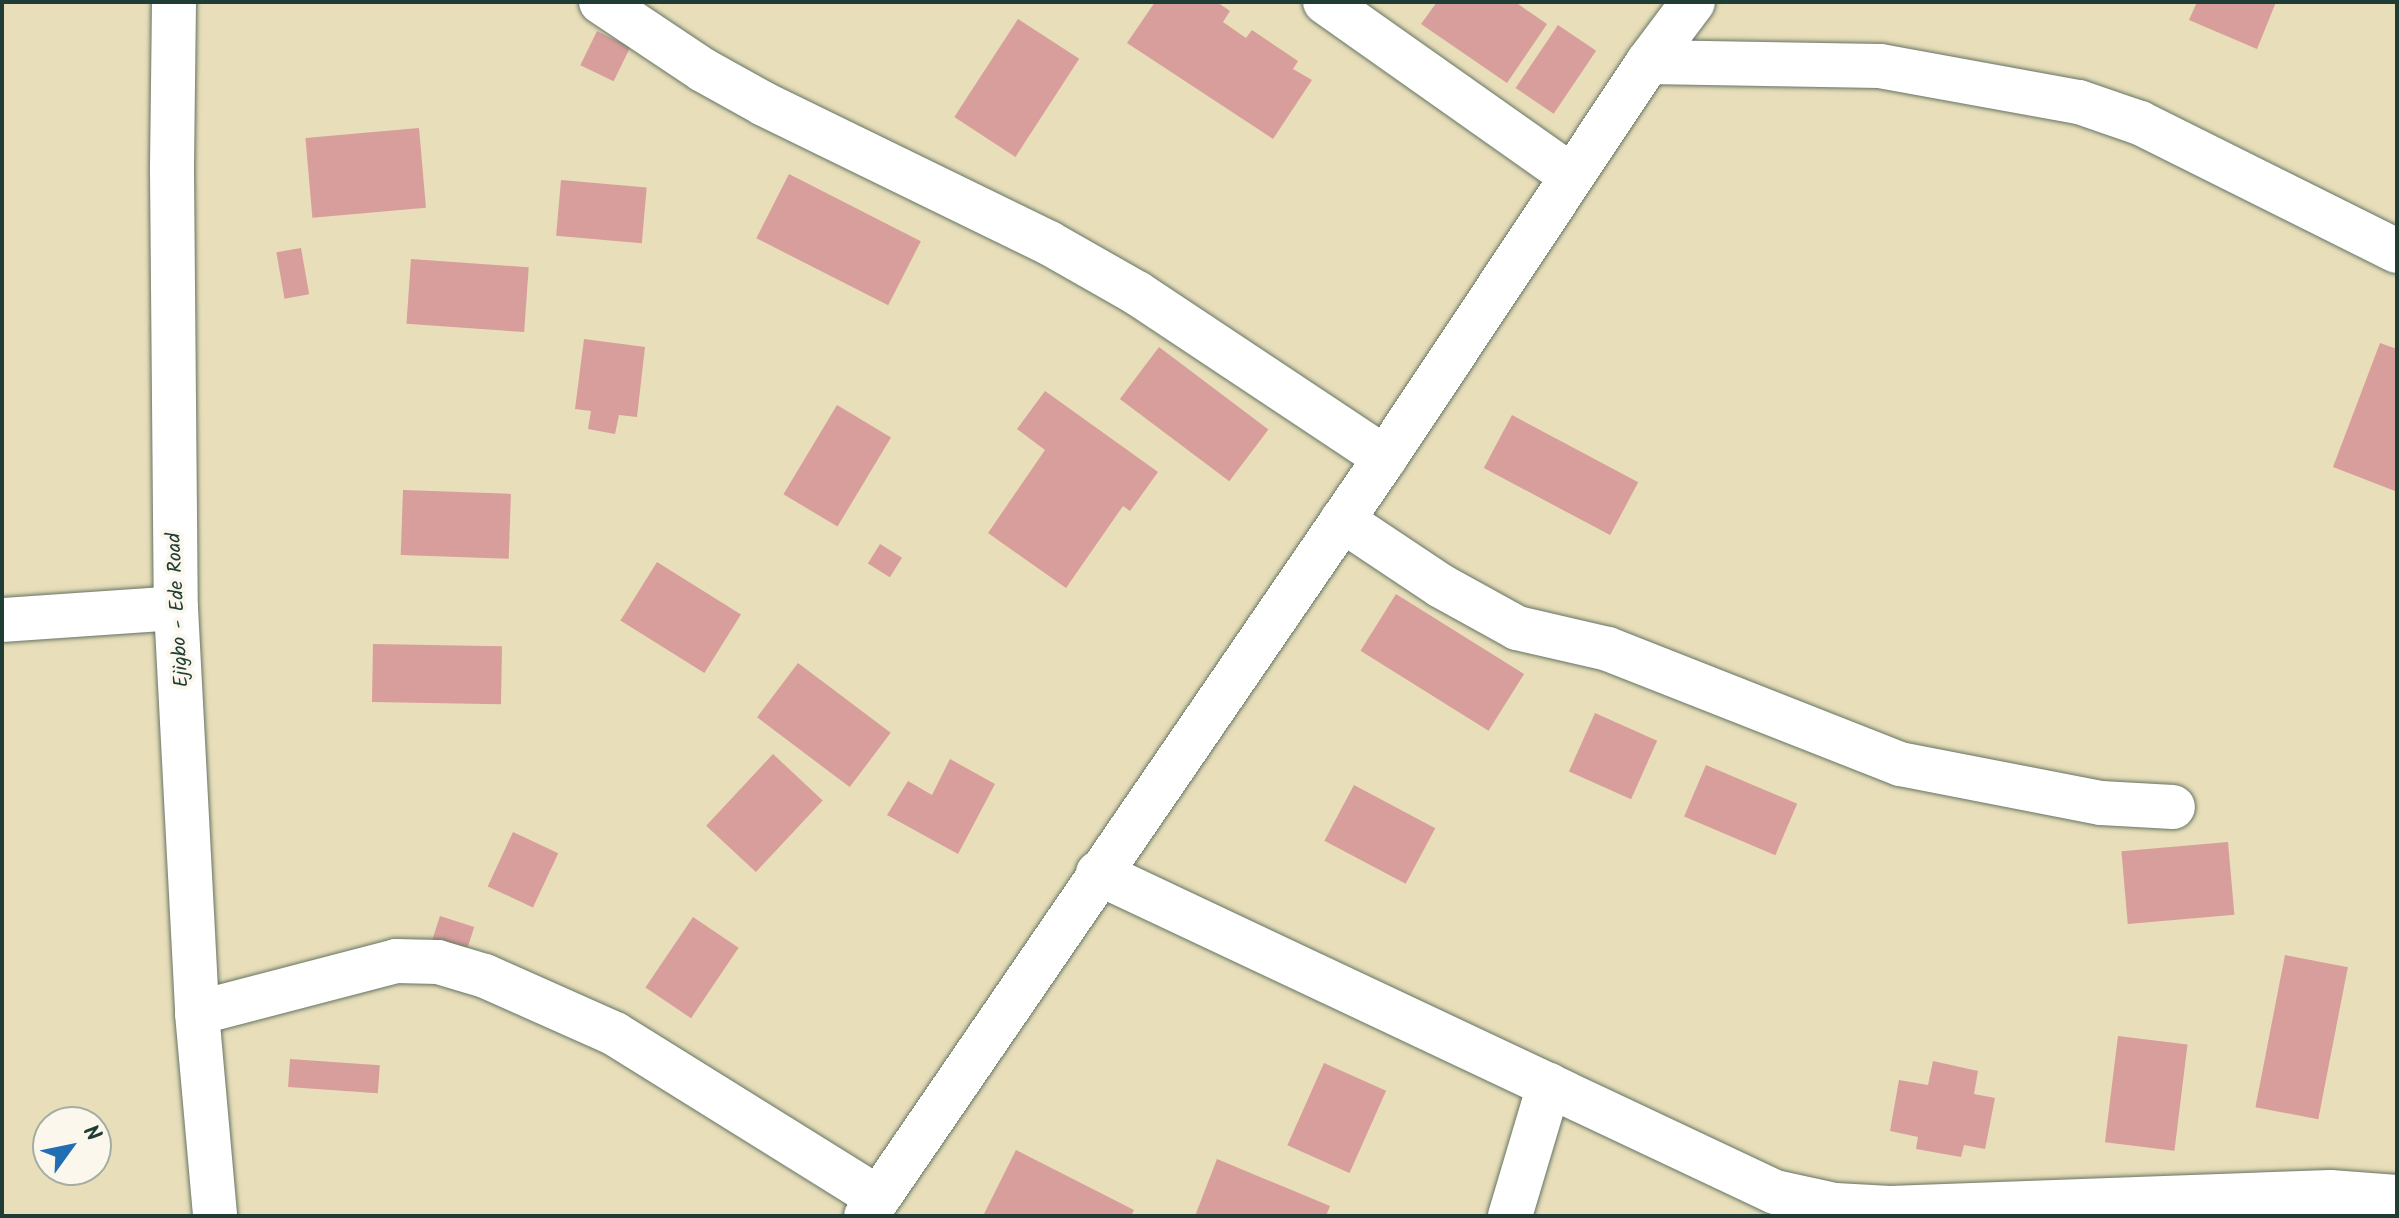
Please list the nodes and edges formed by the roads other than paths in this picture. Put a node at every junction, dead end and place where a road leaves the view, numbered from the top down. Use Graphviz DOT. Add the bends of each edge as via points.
graph roads {
  1 [pos="174,2"];
  2 [pos="601,2"];
  3 [pos="1325,2"];
  4 [pos="1693,2"];
  5 [pos="1648,62"];
  6 [pos="1572,176"];
  7 [pos="2397,251"];
  8 [pos="1385,458"];
  9 [pos="1342,520"];
  10 [pos="176,608"];
  11 [pos="2,620"];
  12 [pos="2173,807"];
  13 [pos="1098,873"];
  14 [pos="197,1013"];
  15 [pos="1549,1085"];
  16 [pos="2397,1197"];
  17 [pos="872,1207"];
  18 [pos="215,1216"];
  19 [pos="1510,1216"];
  1 -- 10 [label="street, Ejigbo - Ede Road"];
  2 -- 8 [label="street" via="764,104 1049,243 1137,293"];
  3 -- 6 [label="street"];
  4 -- 5 [label="street"];
  5 -- 6 [label="street"];
  5 -- 7 [label="street" via="1880,66 2079,102 2140,123"];
  6 -- 8 [label="street"];
  8 -- 9 [label="street"];
  9 -- 12 [label="street" via="1441,586 1517,628 1608,649 1900,764 2085,800"];
  9 -- 13 [label="street"];
  10 -- 11 [label="street"];
  10 -- 14 [label="street, Ejigbo - Ede Road"];
  13 -- 15 [label="street"];
  13 -- 17 [label="street"];
  14 -- 17 [label="street" via="396,961 438,962 485,976 615,1034"];
  14 -- 18 [label="street, Ejigbo - Ede Road"];
  15 -- 16 [label="street" via="1775,1192 1835,1205 1890,1208 2330,1192"];
  15 -- 19 [label="street"];
}
